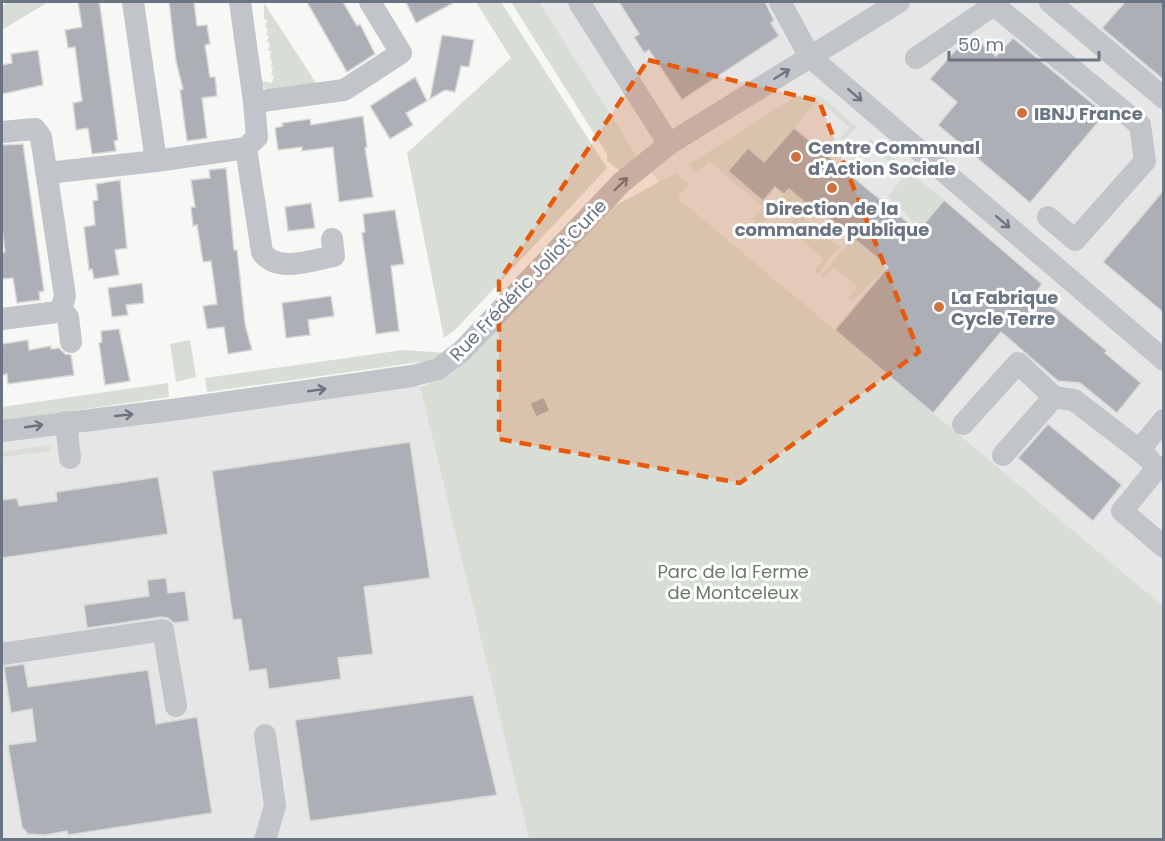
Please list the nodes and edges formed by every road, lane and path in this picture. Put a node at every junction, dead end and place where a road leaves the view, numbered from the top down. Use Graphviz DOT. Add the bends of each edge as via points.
graph roads {
  1 [pos="133,2"];
  2 [pos="240,2"];
  3 [pos="370,2"];
  4 [pos="579,2"];
  5 [pos="780,2"];
  6 [pos="899,2"];
  7 [pos="1050,2"];
  8 [pos="993,3"];
  9 [pos="810,57"];
  10 [pos="916,58"];
  11 [pos="1164,98"];
  12 [pos="254,102"];
  13 [pos="2,132"];
  14 [pos="669,144"];
  15 [pos="246,148"];
  16 [pos="156,161"];
  17 [pos="47,173"];
  18 [pos="1048,217"];
  19 [pos="334,256"];
  20 [pos="61,310"];
  21 [pos="2,319"];
  22 [pos="71,342"];
  23 [pos="1164,360"];
  24 [pos="1054,397"];
  25 [pos="1164,420"];
  26 [pos="66,422"];
  27 [pos="963,424"];
  28 [pos="2,430"];
  29 [pos="1139,450"];
  30 [pos="1003,455"];
  31 [pos="70,458"];
  32 [pos="1161,469"];
  33 [pos="1164,548"];
  34 [pos="2,654"];
  35 [pos="176,706"];
  36 [pos="265,735"];
  37 [pos="265,840"];
  1 -- 16 [label="street"];
  2 -- 12 [label="street"];
  3 -- 12 [label="street" via="401,53 345,90"];
  4 -- 14 [label="street"];
  5 -- 9 [label="street"];
  6 -- 9 [label="street, Rue Frédéric Joliot Curie"];
  7 -- 11 [label="street"];
  8 -- 10 [label="street"];
  8 -- 18 [label="street" via="1140,125 1145,161 1075,240"];
  14 -- 9 [label="street, Rue Frédéric Joliot Curie, one-way"];
  9 -- 23 [label="street, one-way"];
  12 -- 15 [label="street" via="257,137"];
  13 -- 17 [label="street" via="29,128 39,132"];
  26 -- 14 [label="street, Rue Frédéric Joliot Curie, one-way" via="412,376 438,369 462,351 621,183"];
  15 -- 16 [label="street"];
  15 -- 19 [label="street" via="262,252 267,259 281,265"];
  16 -- 17 [label="street"];
  17 -- 20 [label="street" via="65,296"];
  20 -- 21 [label="street"];
  20 -- 22 [label="street" via="68,317"];
  24 -- 27 [label="street" via="1018,363"];
  24 -- 29 [label="street" via="1074,400"];
  24 -- 30 [label="street"];
  25 -- 29 [label="street"];
  28 -- 26 [label="street, Rue Frédéric Joliot Curie, one-way"];
  26 -- 31 [label="street"];
  29 -- 32 [label="street"];
  32 -- 33 [label="street" via="1122,512"];
  34 -- 35 [label="street" via="163,630"];
  36 -- 37 [label="street" via="275,806"];
}
